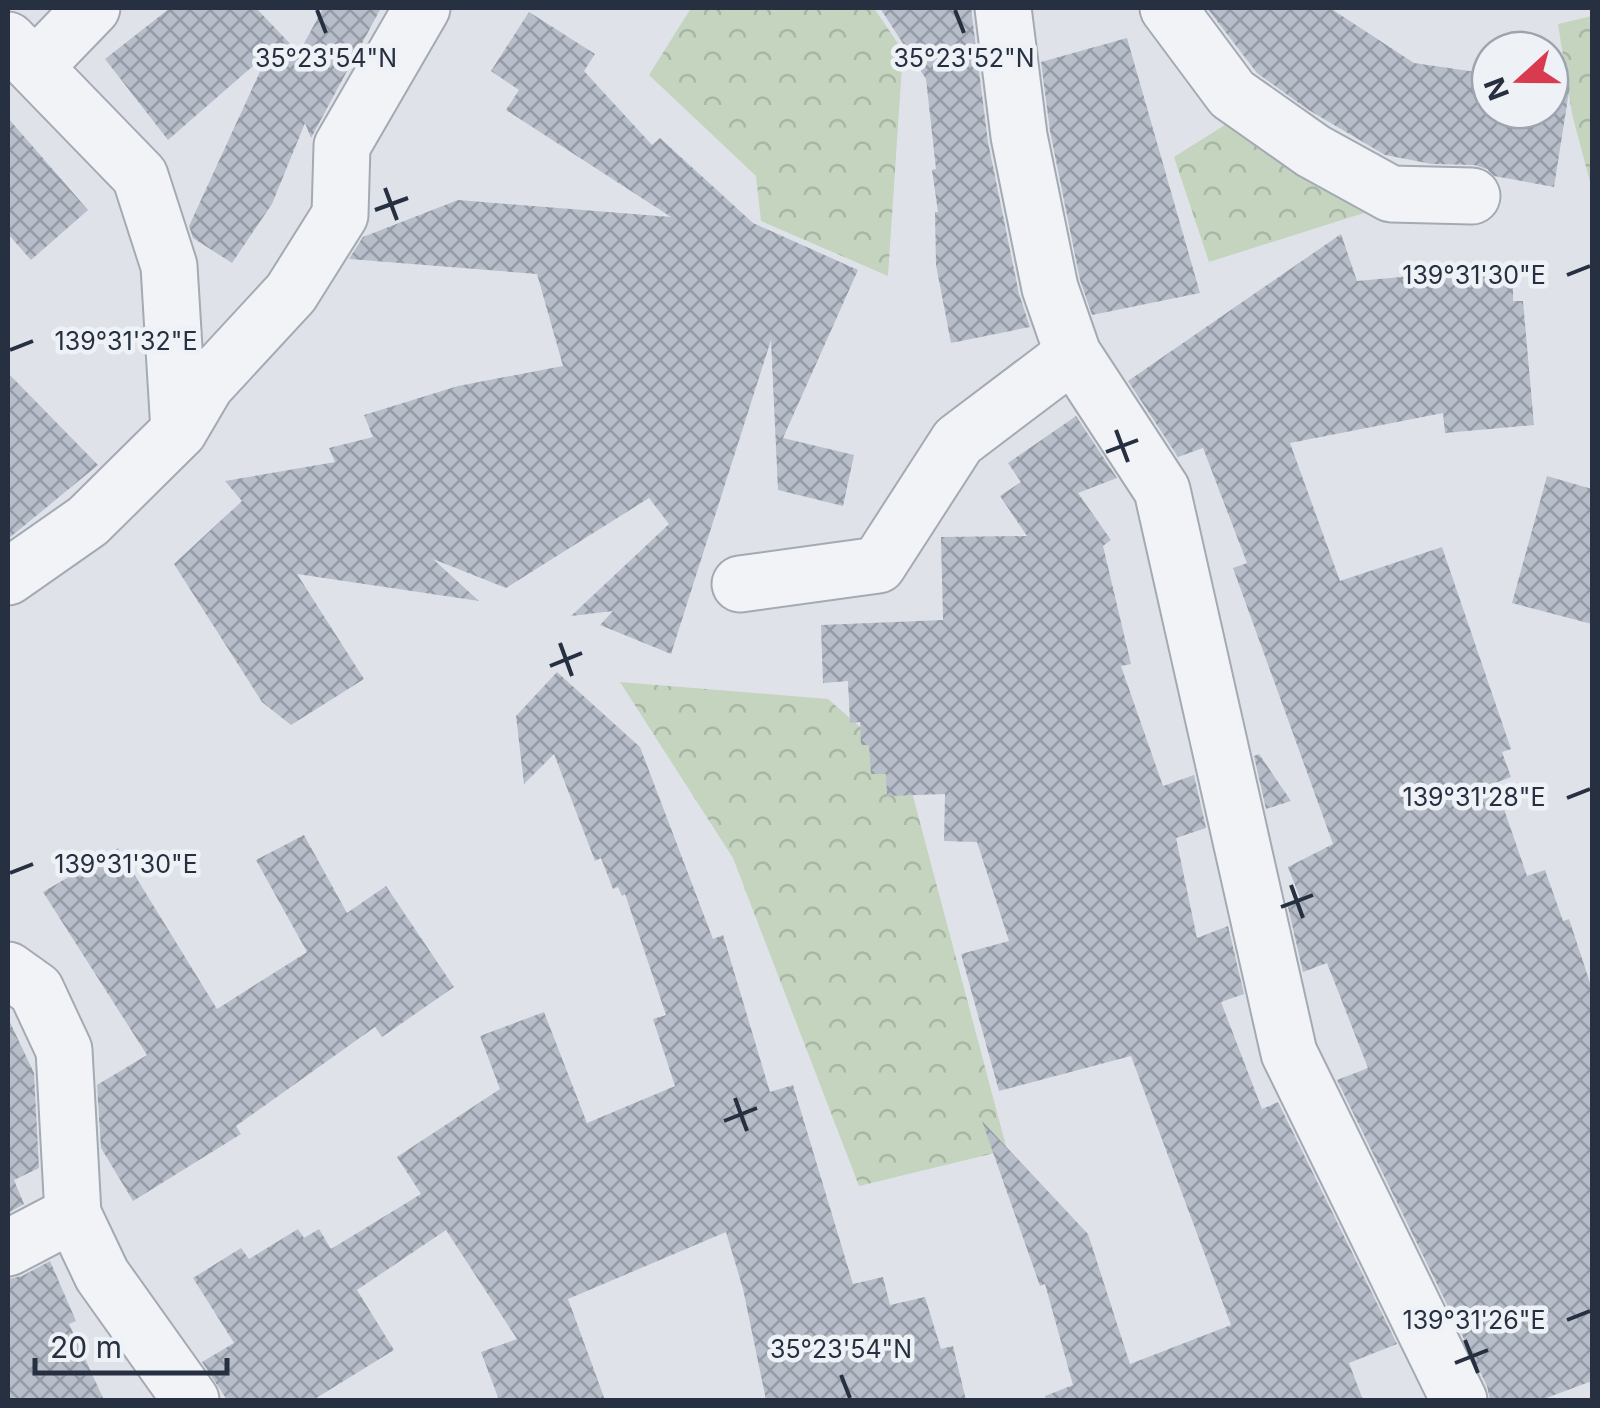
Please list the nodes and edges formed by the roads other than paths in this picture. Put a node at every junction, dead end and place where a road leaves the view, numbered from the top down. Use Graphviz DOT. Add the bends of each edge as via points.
graph roads {
  1 [pos="92,8"];
  2 [pos="422,8"];
  3 [pos="1003,8"];
  4 [pos="1168,8"];
  5 [pos="21,53"];
  6 [pos="1472,196"];
  7 [pos="1073,354"];
  8 [pos="179,431"];
  9 [pos="8,576"];
  10 [pos="740,584"];
  11 [pos="8,970"];
  12 [pos="73,1214"];
  13 [pos="8,1248"];
  14 [pos="191,1400"];
  15 [pos="1459,1400"];
  1 -- 5 [label="street"];
  2 -- 8 [label="street" via="342,146 340,214 291,293 206,386"];
  3 -- 7 [label="street" via="1019,136 1050,288"];
  4 -- 6 [label="street" via="1232,94 1313,152 1390,194"];
  5 -- 8 [label="street" via="140,176 168,266"];
  7 -- 10 [label="street" via="958,441 878,565"];
  7 -- 15 [label="street" via="1162,490 1290,1053"];
  8 -- 9 [label="street" via="88,521"];
  11 -- 12 [label="street" via="36,990 64,1050"];
  12 -- 13 [label="street"];
  12 -- 14 [label="street" via="102,1275"];
}
